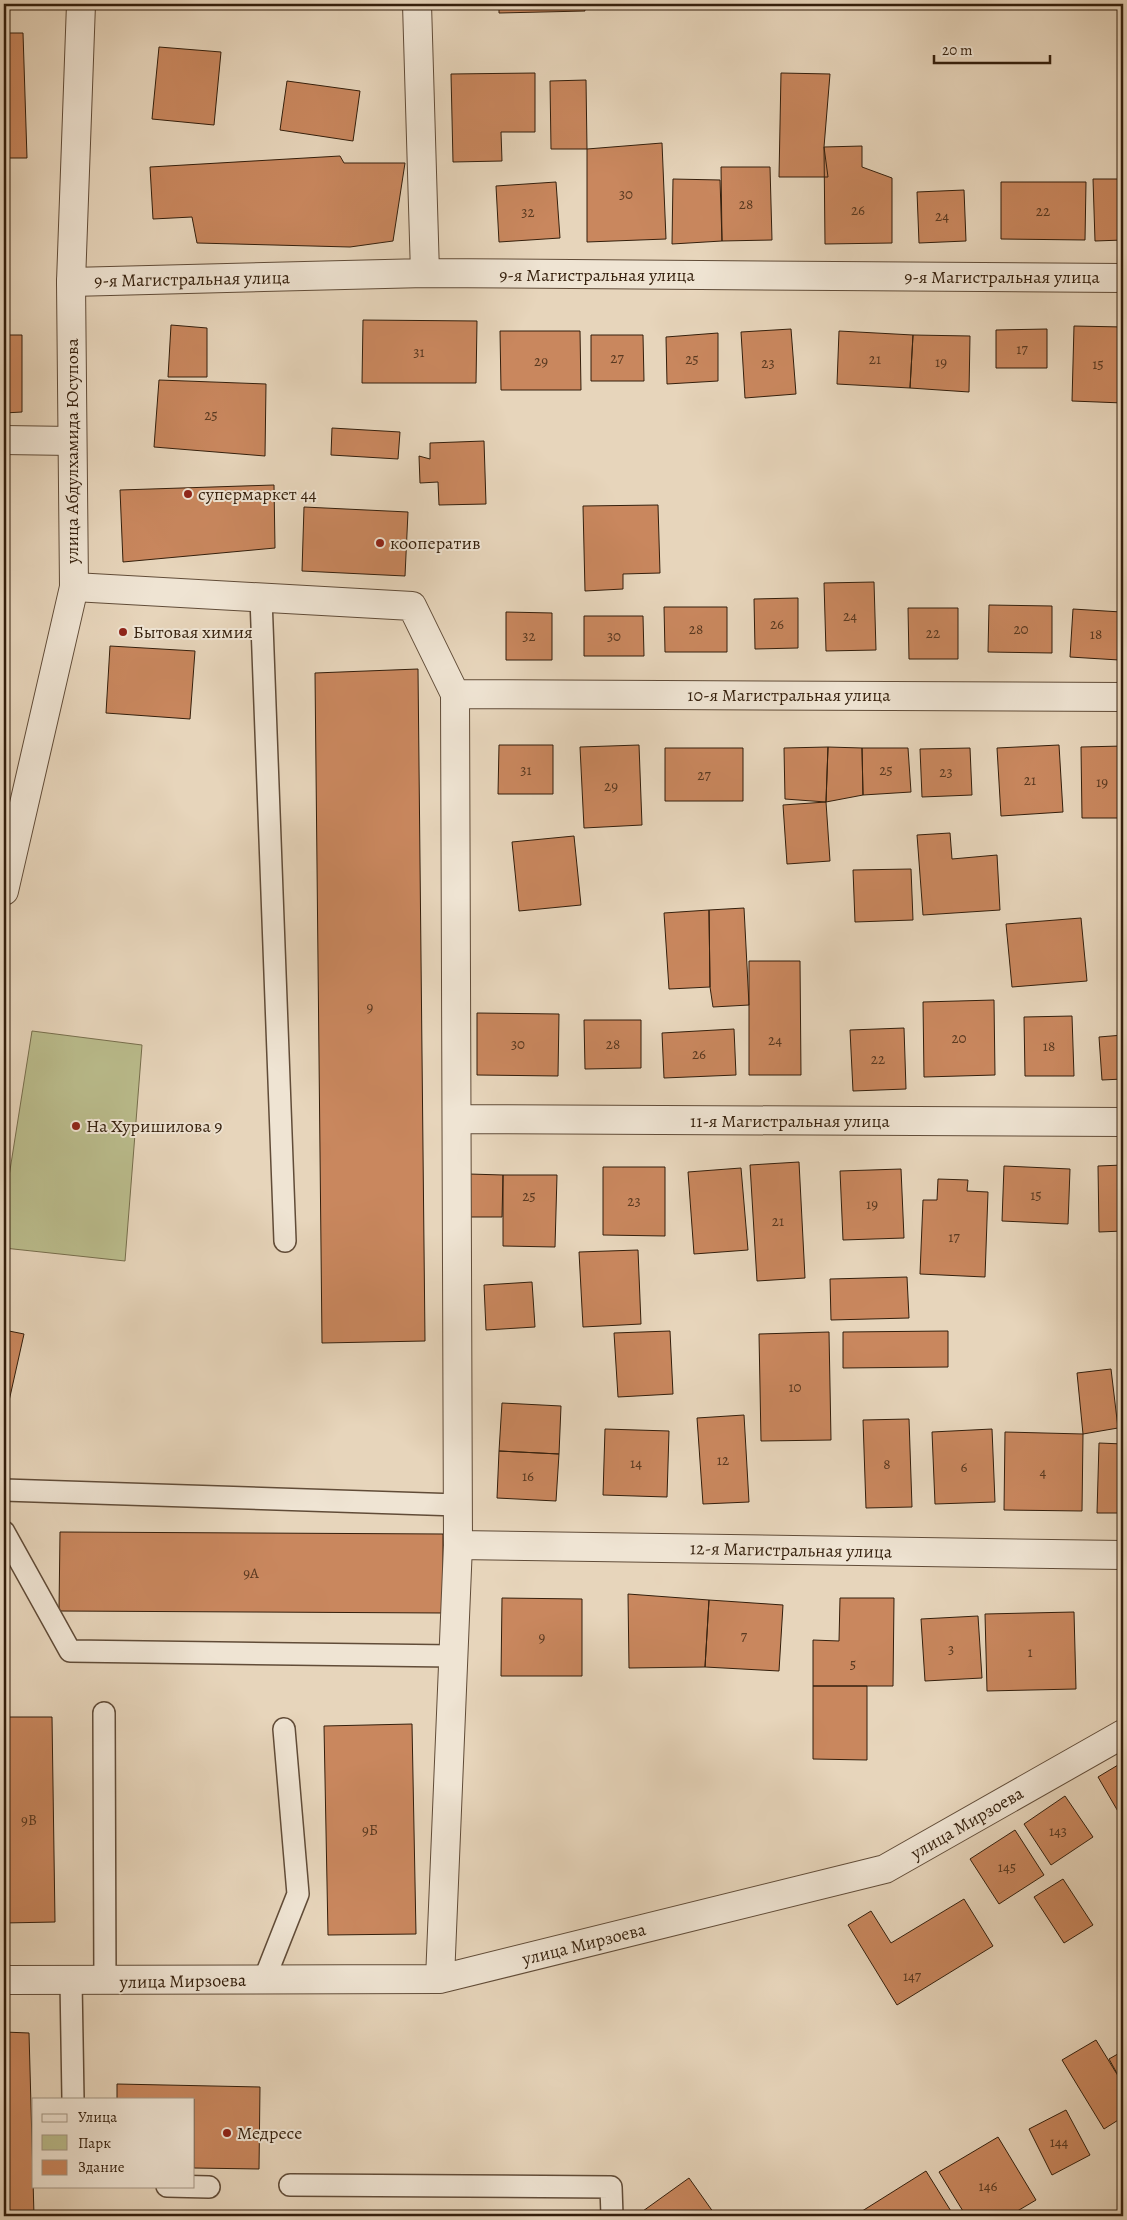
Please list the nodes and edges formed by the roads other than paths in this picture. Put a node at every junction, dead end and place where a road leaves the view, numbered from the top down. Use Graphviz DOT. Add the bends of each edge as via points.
graph roads {
  1 [pos="81,4"];
  2 [pos="417,4"];
  3 [pos="424,274"];
  4 [pos="1123,278"];
  5 [pos="71,282"];
  6 [pos="4,440"];
  7 [pos="72,440"];
  8 [pos="74,587"];
  9 [pos="261,598"];
  10 [pos="455,694"];
  11 [pos="1123,697"];
  12 [pos="4,891"];
  13 [pos="457,1119"];
  14 [pos="1123,1122"];
  15 [pos="285,1241"];
  16 [pos="4,1490"];
  17 [pos="458,1505"];
  18 [pos="4,1532"];
  19 [pos="458,1545"];
  20 [pos="1123,1556"];
  21 [pos="454,1656"];
  22 [pos="104,1713"];
  23 [pos="284,1729"];
  24 [pos="1123,1734"];
  25 [pos="440,1979"];
  26 [pos="4,1980"];
  27 [pos="264,1980"];
  28 [pos="71,1981"];
  29 [pos="105,1982"];
  30 [pos="73,2098"];
  31 [pos="290,2185"];
  32 [pos="195,2187"];
  33 [pos="209,2187"];
  34 [pos="612,2216"];
  1 -- 5 [label="street, улица Абдулхамида Юсупова"];
  2 -- 3 [label="street"];
  3 -- 4 [label="street, 9-я Магистральная улица"];
  3 -- 5 [label="street, 9-я Магистральная улица"];
  5 -- 7 [label="street, улица Абдулхамида Юсупова"];
  6 -- 7 [label="street"];
  7 -- 8 [label="street, улица Абдулхамида Юсупова"];
  8 -- 9 [label="street"];
  8 -- 12 [label="street, улица Абдулхамида Юсупова"];
  9 -- 10 [label="street" via="412,606"];
  9 -- 15 [label="lane"];
  10 -- 11 [label="street, 10-я Магистральная улица"];
  10 -- 13 [label="street"];
  13 -- 14 [label="street, 11-я Магистральная улица"];
  13 -- 17 [label="street"];
  16 -- 17 [label="lane"];
  17 -- 19 [label="street"];
  18 -- 21 [label="lane" via="70,1651"];
  19 -- 20 [label="street, 12-я Магистральная улица"];
  19 -- 21 [label="street"];
  21 -- 25 [label="street"];
  22 -- 29 [label="lane"];
  23 -- 27 [label="lane" via="298,1894"];
  24 -- 25 [label="street, улица Мирзоева" via="885,1870"];
  25 -- 27 [label="street, улица Мирзоева"];
  26 -- 28 [label="street, улица Мирзоева"];
  27 -- 29 [label="street, улица Мирзоева"];
  28 -- 29 [label="street, улица Мирзоева"];
  28 -- 30 [label="lane"];
  31 -- 34 [label="lane" via="611,2187"];
  32 -- 33 [label="lane"];
}
